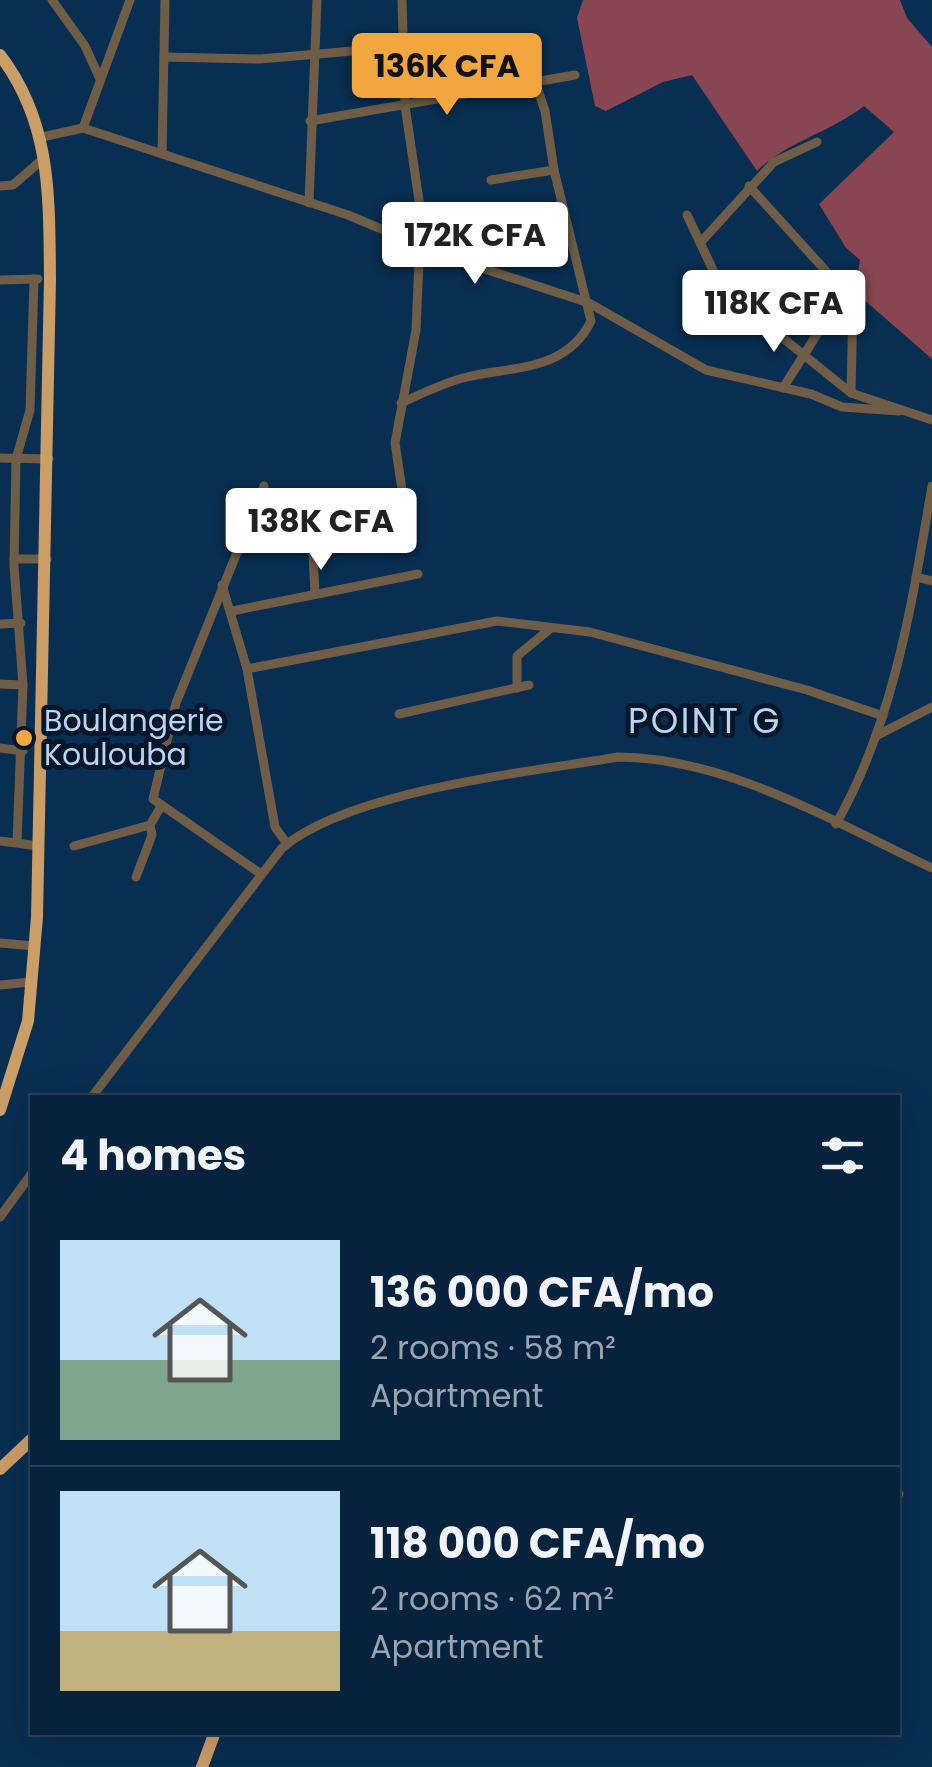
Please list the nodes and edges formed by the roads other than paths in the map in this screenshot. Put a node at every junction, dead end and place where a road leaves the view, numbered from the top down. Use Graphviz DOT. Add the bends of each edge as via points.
graph roads {
  1 [pos="52,0"];
  2 [pos="130,0"];
  3 [pos="164,0"];
  4 [pos="317,0"];
  5 [pos="402,0"];
  6 [pos="403,49"];
  7 [pos="314,54"];
  8 [pos="0,55"];
  9 [pos="164,57"];
  10 [pos="575,76"];
  11 [pos="100,80"];
  12 [pos="532,83"];
  13 [pos="406,106"];
  14 [pos="310,121"];
  15 [pos="83,128"];
  16 [pos="42,137"];
  17 [pos="817,142"];
  18 [pos="162,154"];
  19 [pos="46,156"];
  20 [pos="554,170"];
  21 [pos="490,180"];
  22 [pos="0,186"];
  23 [pos="749,186"];
  24 [pos="309,203"];
  25 [pos="564,210"];
  26 [pos="687,215"];
  27 [pos="484,232"];
  28 [pos="417,241"];
  29 [pos="700,243"];
  30 [pos="50,278"];
  31 [pos="34,279"];
  32 [pos="0,280"];
  33 [pos="589,303"];
  34 [pos="824,323"];
  35 [pos="802,353"];
  36 [pos="783,388"];
  37 [pos="851,393"];
  38 [pos="400,403"];
  39 [pos="900,411"];
  40 [pos="932,420"];
  41 [pos="0,458"];
  42 [pos="16,458"];
  43 [pos="49,460"];
  44 [pos="264,486"];
  45 [pos="932,486"];
  46 [pos="47,559"];
  47 [pos="14,562"];
  48 [pos="0,566"];
  49 [pos="418,574"];
  50 [pos="916,577"];
  51 [pos="932,581"];
  52 [pos="222,585"];
  53 [pos="315,594"];
  54 [pos="232,611"];
  55 [pos="22,623"];
  56 [pos="0,624"];
  57 [pos="551,628"];
  58 [pos="247,669"];
  59 [pos="0,684"];
  60 [pos="24,685"];
  61 [pos="529,685"];
  62 [pos="518,688"];
  63 [pos="932,707"];
  64 [pos="399,714"];
  65 [pos="883,716"];
  66 [pos="876,736"];
  67 [pos="0,748"];
  68 [pos="23,751"];
  69 [pos="160,808"];
  70 [pos="836,824"];
  71 [pos="150,826"];
  72 [pos="0,840"];
  73 [pos="17,842"];
  74 [pos="287,844"];
  75 [pos="40,846"];
  76 [pos="74,846"];
  77 [pos="932,868"];
  78 [pos="261,874"];
  79 [pos="136,877"];
  80 [pos="0,944"];
  81 [pos="34,946"];
  82 [pos="31,982"];
  83 [pos="0,985"];
  84 [pos="7,1076"];
  85 [pos="93,1095"];
  86 [pos="0,1110"];
  87 [pos="30,1175"];
  88 [pos="0,1217"];
  89 [pos="30,1441"];
  90 [pos="0,1469"];
  91 [pos="213,1735"];
  92 [pos="202,1767"];
  1 -- 11 [label="street"];
  2 -- 11 [label="street"];
  3 -- 9 [label="street"];
  4 -- 7 [label="street"];
  5 -- 6 [label="street"];
  6 -- 7 [label="street"];
  6 -- 12 [label="street" via="520,45"];
  6 -- 13 [label="street"];
  7 -- 9 [label="street"];
  7 -- 14 [label="street"];
  8 -- 16 [label="highway"];
  9 -- 18 [label="street"];
  10 -- 12 [label="street"];
  11 -- 15 [label="street"];
  12 -- 13 [label="street"];
  12 -- 20 [label="street" via="546,110"];
  13 -- 14 [label="street"];
  13 -- 28 [label="street" via="421,214"];
  14 -- 24 [label="street"];
  15 -- 16 [label="street"];
  15 -- 18 [label="street"];
  16 -- 19 [label="highway"];
  17 -- 23 [label="street" via="774,162"];
  18 -- 24 [label="street"];
  19 -- 22 [label="street" via="13,185"];
  19 -- 30 [label="highway"];
  20 -- 21 [label="street"];
  20 -- 25 [label="street"];
  23 -- 29 [label="street"];
  23 -- 37 [label="street" via="853,301"];
  24 -- 28 [label="street"];
  25 -- 27 [label="street"];
  25 -- 33 [label="street"];
  26 -- 29 [label="street"];
  28 -- 33 [label="street"];
  28 -- 38 [label="street" via="416,330"];
  29 -- 35 [label="street" via="722,289"];
  30 -- 31 [label="street"];
  30 -- 43 [label="highway"];
  31 -- 32 [label="street"];
  31 -- 42 [label="street" via="30,410"];
  33 -- 36 [label="street" via="706,370"];
  33 -- 38 [label="street" via="583,338 562,354 511,373 462,378"];
  34 -- 35 [label="street"];
  35 -- 36 [label="street"];
  35 -- 37 [label="street"];
  36 -- 39 [label="street" via="842,408"];
  37 -- 39 [label="street"];
  38 -- 53 [label="street" via="400,513 325,540 312,554"];
  39 -- 40 [label="street"];
  41 -- 42 [label="street"];
  42 -- 43 [label="street"];
  42 -- 47 [label="street"];
  43 -- 46 [label="highway"];
  44 -- 52 [label="street"];
  45 -- 50 [label="street"];
  46 -- 47 [label="street"];
  46 -- 75 [label="highway"];
  47 -- 48 [label="street"];
  47 -- 55 [label="street"];
  49 -- 53 [label="street"];
  50 -- 51 [label="street"];
  50 -- 65 [label="street"];
  52 -- 54 [label="street"];
  52 -- 69 [label="street" via="176,704 154,784"];
  53 -- 54 [label="street"];
  54 -- 58 [label="street"];
  55 -- 56 [label="street"];
  55 -- 60 [label="street"];
  57 -- 58 [label="street" via="497,621"];
  57 -- 62 [label="street" via="517,656"];
  57 -- 65 [label="street" via="692,659"];
  58 -- 74 [label="street" via="275,828"];
  59 -- 60 [label="street"];
  60 -- 68 [label="street"];
  61 -- 62 [label="street"];
  62 -- 64 [label="street"];
  63 -- 66 [label="street"];
  65 -- 66 [label="street"];
  66 -- 70 [label="street"];
  67 -- 68 [label="street"];
  68 -- 73 [label="street"];
  69 -- 71 [label="street"];
  69 -- 78 [label="street"];
  70 -- 74 [label="street" via="705,766 618,756 348,810"];
  70 -- 77 [label="street"];
  71 -- 76 [label="street"];
  71 -- 79 [label="street"];
  72 -- 73 [label="street"];
  73 -- 75 [label="street"];
  74 -- 78 [label="street"];
  75 -- 81 [label="highway"];
  78 -- 85 [label="street"];
  80 -- 81 [label="street"];
  81 -- 82 [label="highway"];
  82 -- 83 [label="street"];
  82 -- 84 [label="highway" via="28,1021"];
  84 -- 86 [label="highway"];
  87 -- 88 [label="street"];
  89 -- 90 [label="highway"];
  91 -- 92 [label="highway"];
}
